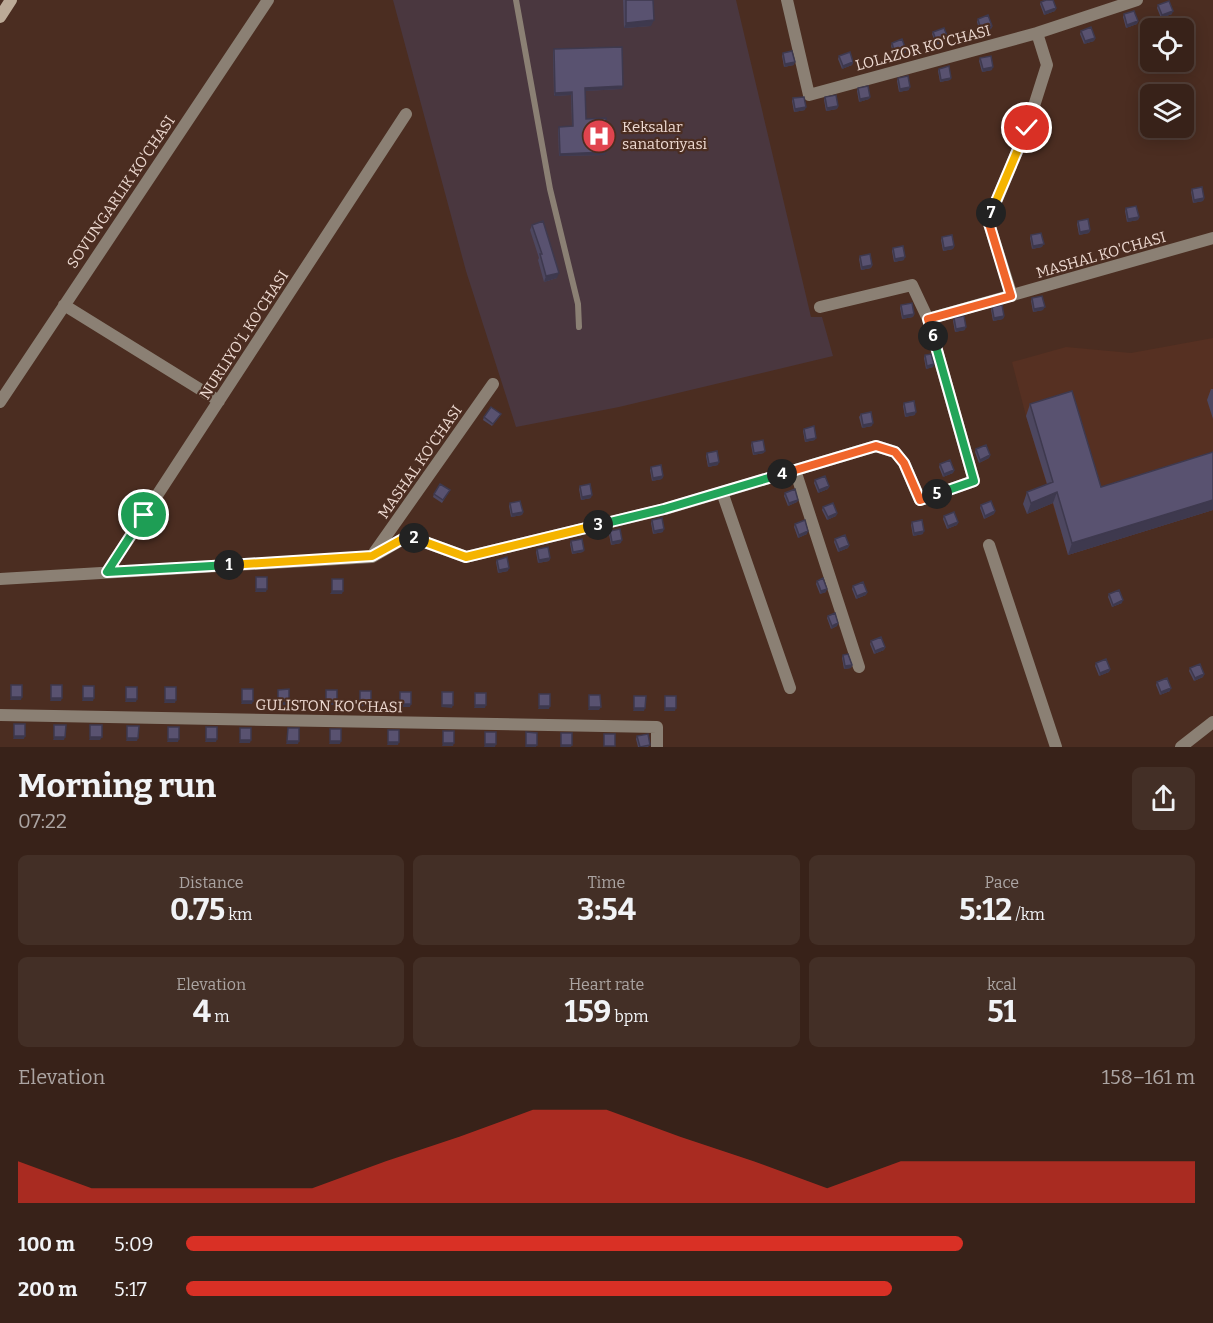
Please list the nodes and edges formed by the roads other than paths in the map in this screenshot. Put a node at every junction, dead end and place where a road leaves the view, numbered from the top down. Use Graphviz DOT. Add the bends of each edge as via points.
graph roads {
  1 [pos="11,0"];
  2 [pos="268,0"];
  3 [pos="516,0"];
  4 [pos="787,0"];
  5 [pos="1137,0"];
  6 [pos="0,17"];
  7 [pos="1037,33"];
  8 [pos="406,114"];
  9 [pos="1213,238"];
  10 [pos="1011,296"];
  11 [pos="63,305"];
  12 [pos="820,307"];
  13 [pos="928,319"];
  14 [pos="579,327"];
  15 [pos="493,384"];
  16 [pos="219,401"];
  17 [pos="0,402"];
  18 [pos="795,470"];
  19 [pos="722,492"];
  20 [pos="989,544"];
  21 [pos="372,556"];
  22 [pos="107,572"];
  23 [pos="0,579"];
  24 [pos="859,667"];
  25 [pos="790,688"];
  26 [pos="0,715"];
  27 [pos="1213,722"];
  28 [pos="657,747"];
  29 [pos="1056,747"];
  30 [pos="1181,747"];
  1 -- 6 [label="main road"];
  2 -- 11 [label="street, SOVUNGARLIK KO'CHASI"];
  3 -- 14 [label="lane" via="550,189 578,304"];
  4 -- 7 [label="street, LOLAZOR KO'CHASI" via="809,94"];
  5 -- 7 [label="street, LOLAZOR KO'CHASI"];
  7 -- 10 [label="street" via="1047,65 1027,128 988,220"];
  8 -- 16 [label="street, NURLIYO'L KO'CHASI"];
  9 -- 10 [label="street, MASHAL KO'CHASI"];
  10 -- 13 [label="street, MASHAL KO'CHASI"];
  11 -- 16 [label="street"];
  11 -- 17 [label="street, SOVUNGARLIK KO'CHASI"];
  12 -- 13 [label="street" via="912,285"];
  13 -- 18 [label="street, MASHAL KO'CHASI" via="974,481 920,500 904,463 895,452 876,446"];
  15 -- 21 [label="street, MASHAL KO'CHASI"];
  16 -- 22 [label="street, NURLIYO'L KO'CHASI"];
  18 -- 19 [label="street, MASHAL KO'CHASI"];
  18 -- 24 [label="street"];
  19 -- 21 [label="street, MASHAL KO'CHASI" via="466,557 408,536"];
  19 -- 25 [label="street"];
  20 -- 29 [label="street"];
  21 -- 22 [label="street, MASHAL KO'CHASI"];
  22 -- 23 [label="street, MASHAL KO'CHASI"];
  26 -- 28 [label="street, GULISTON KO'CHASI" via="657,727"];
  27 -- 30 [label="street"];
}
